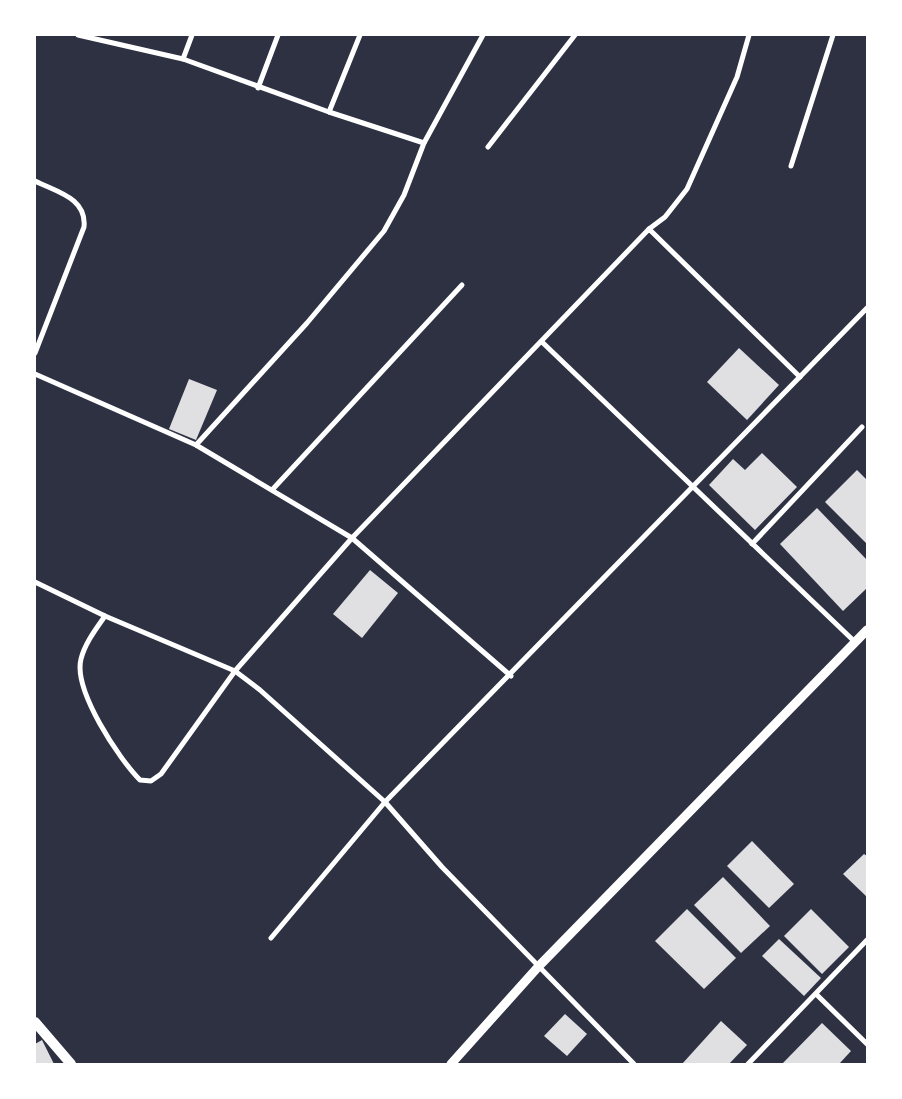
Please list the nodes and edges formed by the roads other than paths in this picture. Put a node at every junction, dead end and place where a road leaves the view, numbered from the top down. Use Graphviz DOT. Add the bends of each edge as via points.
graph roads {
  1 [pos="78,35"];
  2 [pos="192,35"];
  3 [pos="278,35"];
  4 [pos="360,35"];
  5 [pos="483,35"];
  6 [pos="575,35"];
  7 [pos="750,35"];
  8 [pos="833,35"];
  9 [pos="182,59"];
  10 [pos="258,88"];
  11 [pos="329,112"];
  12 [pos="424,143"];
  13 [pos="488,147"];
  14 [pos="791,166"];
  15 [pos="35,181"];
  16 [pos="649,229"];
  17 [pos="462,284"];
  18 [pos="867,308"];
  19 [pos="542,342"];
  20 [pos="35,353"];
  21 [pos="35,374"];
  22 [pos="800,377"];
  23 [pos="862,427"];
  24 [pos="196,445"];
  25 [pos="693,488"];
  26 [pos="272,490"];
  27 [pos="352,538"];
  28 [pos="752,544"];
  29 [pos="35,582"];
  30 [pos="105,616"];
  31 [pos="867,630"];
  32 [pos="855,642"];
  33 [pos="235,672"];
  34 [pos="511,676"];
  35 [pos="386,802"];
  36 [pos="271,938"];
  37 [pos="867,940"];
  38 [pos="538,967"];
  39 [pos="816,994"];
  40 [pos="35,1022"];
  41 [pos="867,1044"];
  42 [pos="72,1064"];
  43 [pos="451,1064"];
  44 [pos="634,1064"];
  45 [pos="748,1064"];
  1 -- 9 [label="street"];
  2 -- 9 [label="street"];
  3 -- 10 [label="street"];
  4 -- 11 [label="street"];
  5 -- 12 [label="street"];
  6 -- 13 [label="street"];
  7 -- 16 [label="street" via="736,77 687,189 665,217"];
  8 -- 14 [label="street"];
  9 -- 10 [label="street"];
  10 -- 11 [label="street"];
  11 -- 12 [label="street"];
  12 -- 24 [label="street" via="404,195 367,254"];
  15 -- 20 [label="street" via="70,198 80,206 85,216 84,227"];
  16 -- 19 [label="street"];
  16 -- 22 [label="street"];
  17 -- 26 [label="street"];
  18 -- 22 [label="street"];
  19 -- 25 [label="street"];
  19 -- 27 [label="street"];
  21 -- 24 [label="street"];
  22 -- 25 [label="street"];
  23 -- 28 [label="street"];
  24 -- 26 [label="street"];
  25 -- 28 [label="street"];
  25 -- 34 [label="street"];
  26 -- 27 [label="street"];
  27 -- 33 [label="street"];
  27 -- 34 [label="street"];
  28 -- 32 [label="street"];
  29 -- 30 [label="street"];
  30 -- 33 [label="street"];
  30 -- 33 [label="street" via="85,647 80,661 80,677 111,744 140,780 152,781 161,774"];
  31 -- 32 [label="street"];
  32 -- 38 [label="street"];
  33 -- 35 [label="street" via="260,690"];
  34 -- 35 [label="street"];
  35 -- 36 [label="street"];
  35 -- 38 [label="street" via="442,867"];
  37 -- 39 [label="street"];
  38 -- 43 [label="street"];
  38 -- 44 [label="street"];
  39 -- 41 [label="street"];
  39 -- 45 [label="street"];
  40 -- 42 [label="main road"];
}
